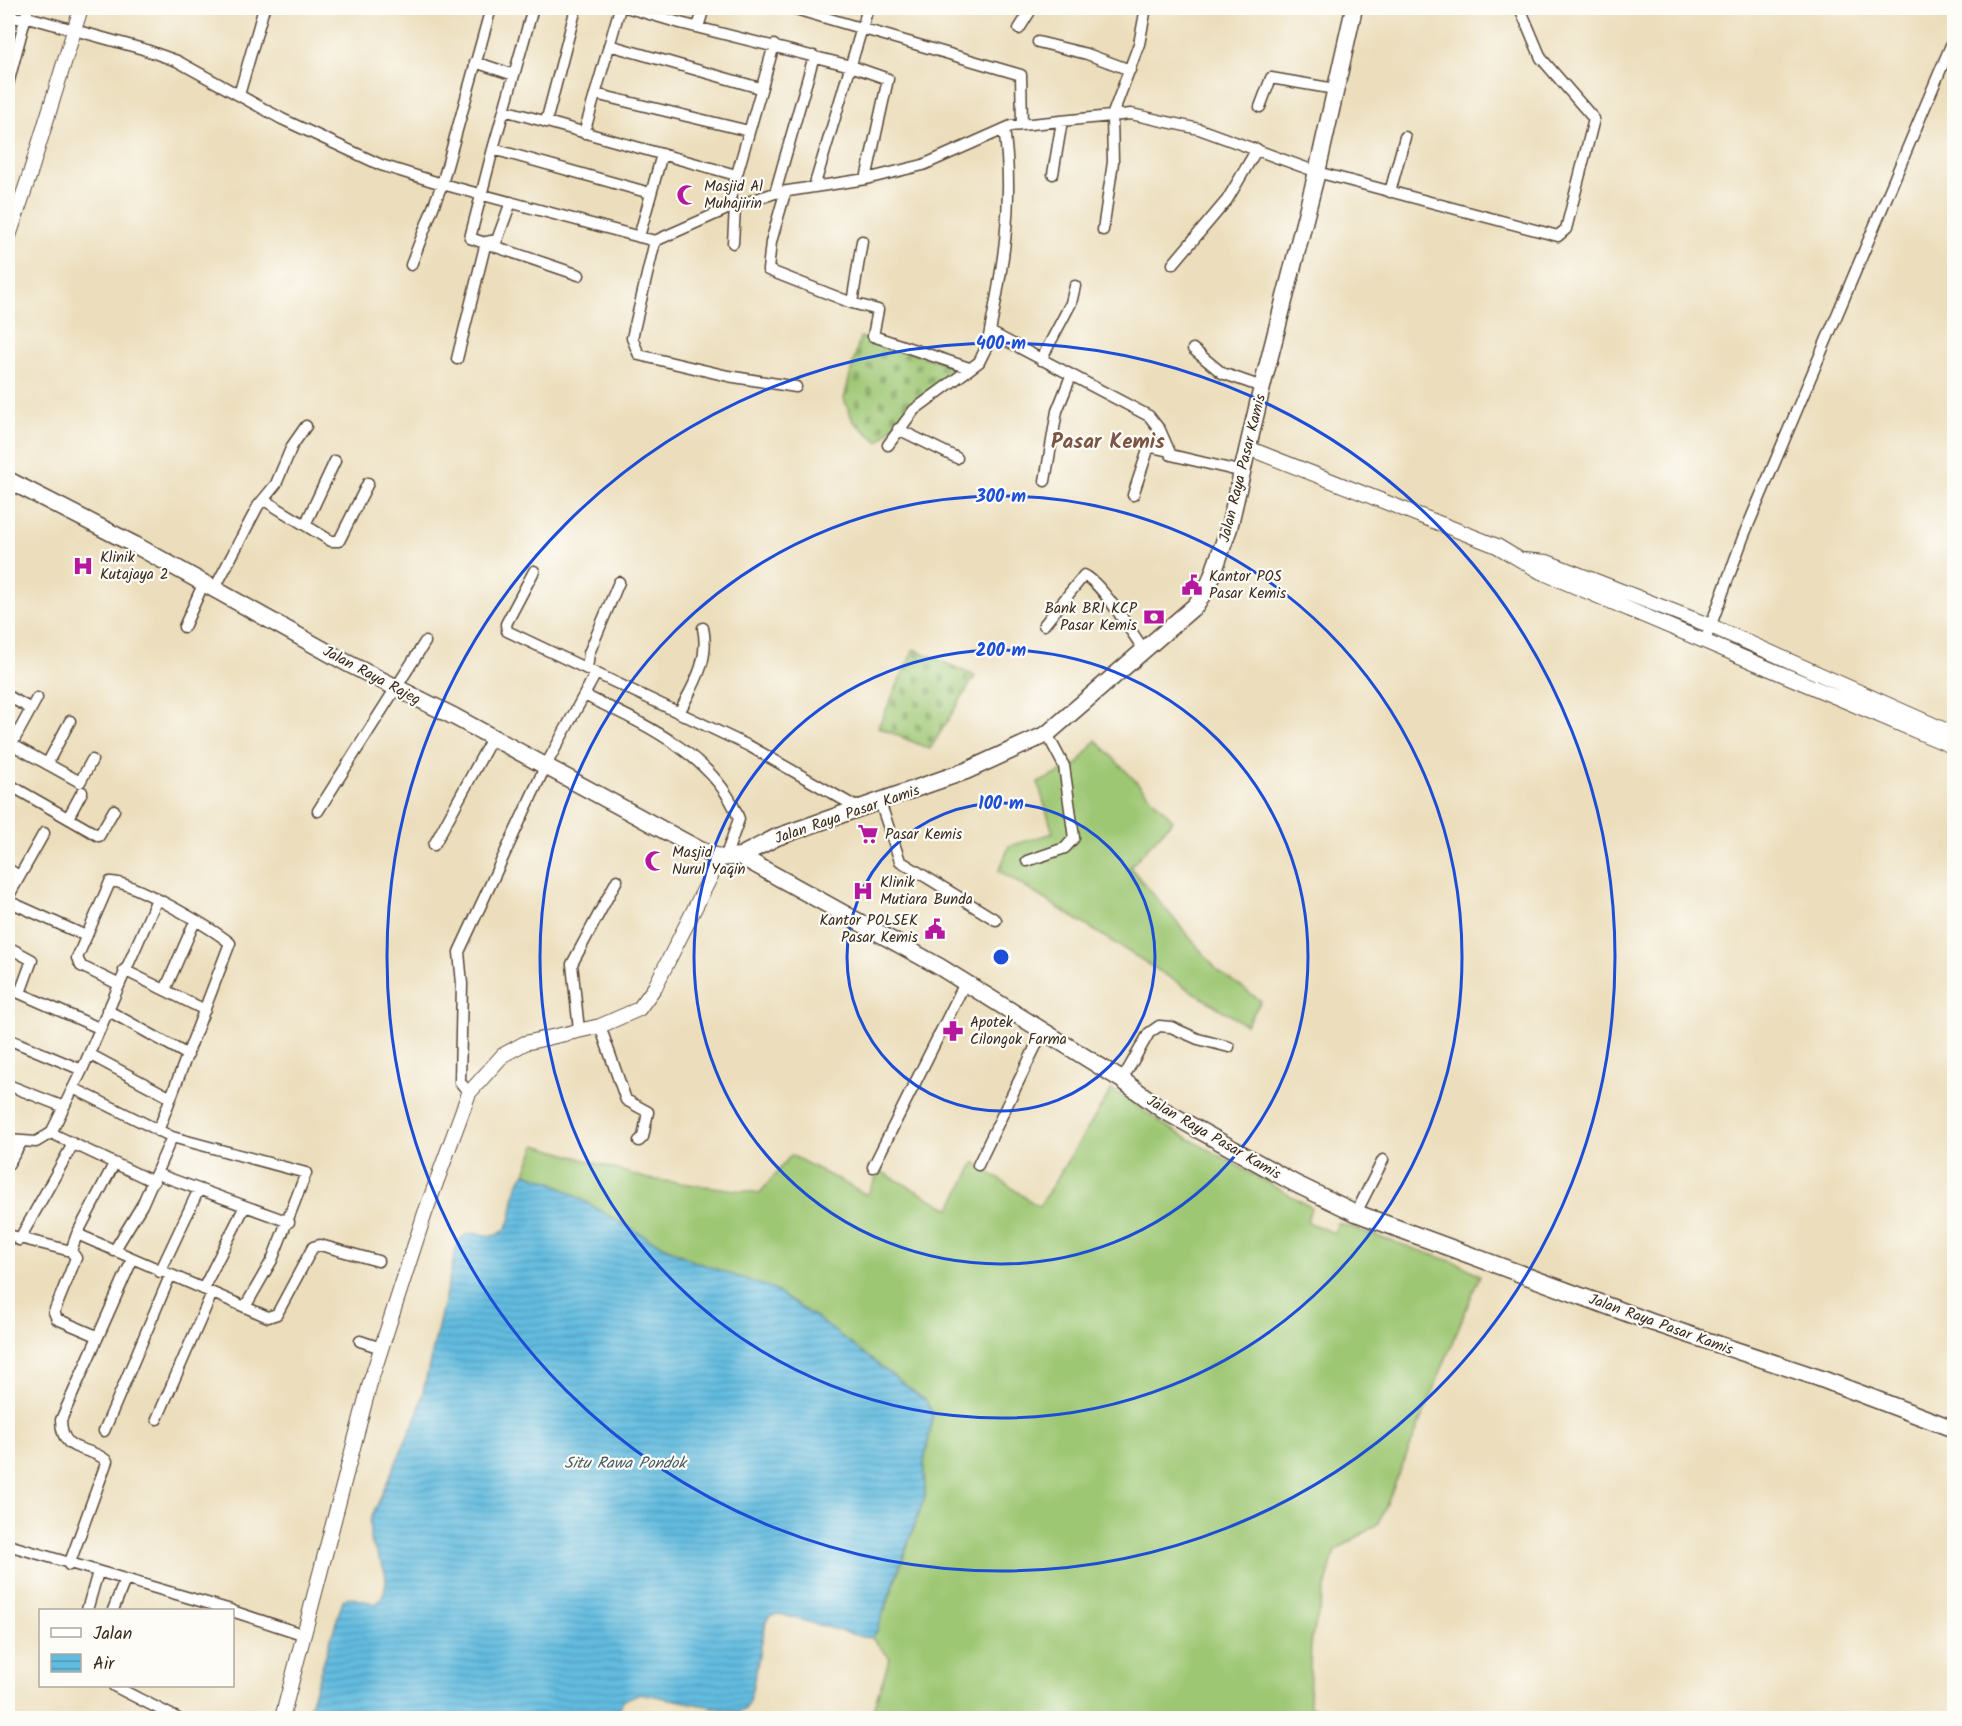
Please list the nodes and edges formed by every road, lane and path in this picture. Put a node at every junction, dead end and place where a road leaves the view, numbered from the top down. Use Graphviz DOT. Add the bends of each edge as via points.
graph roads {
  1 [pos="81,8"];
  2 [pos="264,8"];
  3 [pos="491,8"];
  4 [pos="533,8"];
  5 [pos="576,8"];
  6 [pos="620,8"];
  7 [pos="629,8"];
  8 [pos="704,8"];
  9 [pos="792,8"];
  10 [pos="868,8"];
  11 [pos="1032,8"];
  12 [pos="1146,8"];
  13 [pos="1354,8"];
  14 [pos="1520,8"];
  15 [pos="28,14"];
  16 [pos="8,18"];
  17 [pos="698,27"];
  18 [pos="862,27"];
  19 [pos="69,29"];
  20 [pos="1019,29"];
  21 [pos="1954,38"];
  22 [pos="1038,42"];
  23 [pos="609,45"];
  24 [pos="774,45"];
  25 [pos="814,56"];
  26 [pos="475,62"];
  27 [pos="850,66"];
  28 [pos="1130,70"];
  29 [pos="514,75"];
  30 [pos="8,84"];
  31 [pos="760,88"];
  32 [pos="1335,89"];
  33 [pos="595,94"];
  34 [pos="239,95"];
  35 [pos="1260,107"];
  36 [pos="504,110"];
  37 [pos="1112,116"];
  38 [pos="1062,121"];
  39 [pos="546,122"];
  40 [pos="1022,125"];
  41 [pos="1004,129"];
  42 [pos="749,131"];
  43 [pos="584,133"];
  44 [pos="1405,137"];
  45 [pos="493,149"];
  46 [pos="1257,149"];
  47 [pos="662,154"];
  48 [pos="1317,172"];
  49 [pos="1053,174"];
  50 [pos="736,175"];
  51 [pos="866,179"];
  52 [pos="442,184"];
  53 [pos="814,187"];
  54 [pos="1390,192"];
  55 [pos="650,193"];
  56 [pos="780,193"];
  57 [pos="481,194"];
  58 [pos="510,202"];
  59 [pos="731,208"];
  60 [pos="1103,230"];
  61 [pos="639,237"];
  62 [pos="8,239"];
  63 [pos="655,241"];
  64 [pos="862,241"];
  65 [pos="733,243"];
  66 [pos="485,244"];
  67 [pos="1173,264"];
  68 [pos="411,265"];
  69 [pos="579,275"];
  70 [pos="1075,286"];
  71 [pos="852,303"];
  72 [pos="990,332"];
  73 [pos="1193,349"];
  74 [pos="457,359"];
  75 [pos="1041,360"];
  76 [pos="969,368"];
  77 [pos="1071,376"];
  78 [pos="796,387"];
  79 [pos="1262,387"];
  80 [pos="306,426"];
  81 [pos="898,429"];
  82 [pos="888,445"];
  83 [pos="1248,448"];
  84 [pos="1169,451"];
  85 [pos="957,458"];
  86 [pos="334,461"];
  87 [pos="1243,472"];
  88 [pos="8,480"];
  89 [pos="1045,481"];
  90 [pos="368,483"];
  91 [pos="1133,495"];
  92 [pos="264,500"];
  93 [pos="305,525"];
  94 [pos="1516,559"];
  95 [pos="534,571"];
  96 [pos="619,582"];
  97 [pos="208,584"];
  98 [pos="1044,626"];
  99 [pos="1711,626"];
  100 [pos="183,627"];
  101 [pos="703,628"];
  102 [pos="1705,641"];
  103 [pos="425,642"];
  104 [pos="1144,650"];
  105 [pos="592,671"];
  106 [pos="397,690"];
  107 [pos="584,695"];
  108 [pos="8,696"];
  109 [pos="37,698"];
  110 [pos="31,709"];
  111 [pos="1883,709"];
  112 [pos="680,711"];
  113 [pos="70,721"];
  114 [pos="1047,734"];
  115 [pos="1954,734"];
  116 [pos="492,738"];
  117 [pos="9,747"];
  118 [pos="1954,747"];
  119 [pos="92,760"];
  120 [pos="46,764"];
  121 [pos="545,767"];
  122 [pos="8,784"];
  123 [pos="82,792"];
  124 [pos="880,802"];
  125 [pos="858,808"];
  126 [pos="114,810"];
  127 [pos="318,812"];
  128 [pos="68,818"];
  129 [pos="44,833"];
  130 [pos="434,846"];
  131 [pos="728,857"];
  132 [pos="1027,861"];
  133 [pos="8,869"];
  134 [pos="19,876"];
  135 [pos="616,880"];
  136 [pos="8,899"];
  137 [pos="157,899"];
  138 [pos="996,920"];
  139 [pos="195,921"];
  140 [pos="86,936"];
  141 [pos="8,947"];
  142 [pos="124,970"];
  143 [pos="965,983"];
  144 [pos="118,984"];
  145 [pos="8,988"];
  146 [pos="165,990"];
  147 [pos="20,993"];
  148 [pos="205,1010"];
  149 [pos="107,1011"];
  150 [pos="600,1026"];
  151 [pos="99,1028"];
  152 [pos="579,1030"];
  153 [pos="1043,1031"];
  154 [pos="8,1039"];
  155 [pos="1229,1047"];
  156 [pos="89,1053"];
  157 [pos="188,1055"];
  158 [pos="82,1070"];
  159 [pos="1122,1080"];
  160 [pos="8,1085"];
  161 [pos="73,1088"];
  162 [pos="470,1093"];
  163 [pos="171,1098"];
  164 [pos="64,1107"];
  165 [pos="158,1131"];
  166 [pos="51,1133"];
  167 [pos="172,1137"];
  168 [pos="8,1140"];
  169 [pos="639,1141"];
  170 [pos="21,1143"];
  171 [pos="73,1144"];
  172 [pos="1383,1160"];
  173 [pos="114,1164"];
  174 [pos="8,1165"];
  175 [pos="978,1165"];
  176 [pos="873,1167"];
  177 [pos="155,1178"];
  178 [pos="199,1190"];
  179 [pos="245,1206"];
  180 [pos="1356,1213"];
  181 [pos="289,1221"];
  182 [pos="77,1234"];
  183 [pos="8,1235"];
  184 [pos="19,1240"];
  185 [pos="71,1251"];
  186 [pos="114,1251"];
  187 [pos="132,1260"];
  188 [pos="378,1261"];
  189 [pos="165,1274"];
  190 [pos="207,1291"];
  191 [pos="244,1307"];
  192 [pos="97,1336"];
  193 [pos="360,1341"];
  194 [pos="381,1348"];
  195 [pos="157,1419"];
  196 [pos="1954,1429"];
  197 [pos="104,1431"];
  198 [pos="8,1545"];
  199 [pos="69,1564"];
  200 [pos="98,1572"];
  201 [pos="125,1580"];
  202 [pos="88,1609"];
  203 [pos="114,1609"];
  204 [pos="225,1609"];
  205 [pos="234,1612"];
  206 [pos="302,1634"];
  207 [pos="116,1687"];
  208 [pos="177,1719"];
  209 [pos="282,1719"];
  1 -- 19 [label="street"];
  2 -- 34 [label="street"];
  3 -- 26 [label="street"];
  4 -- 29 [label="street"];
  5 -- 39 [label="street"];
  6 -- 23 [label="street"];
  7 -- 17 [label="street"];
  8 -- 17 [label="street"];
  9 -- 18 [label="street"];
  10 -- 18 [label="street"];
  11 -- 20 [label="street"];
  12 -- 28 [label="street"];
  13 -- 32 [label="main road, Jalan Raya Pasar Kamis"];
  14 -- 54 [label="street" via="1541,58 1594,119 1566,229 1562,234 1552,235"];
  15 -- 16 [label="street"];
  15 -- 19 [label="street"];
  15 -- 30 [label="street"];
  17 -- 24 [label="street"];
  18 -- 27 [label="street"];
  18 -- 40 [label="street" via="1022,76"];
  19 -- 34 [label="street" via="165,56"];
  19 -- 62 [label="street"];
  21 -- 99 [label="street" via="1744,535"];
  22 -- 28 [label="street"];
  23 -- 31 [label="street"];
  23 -- 33 [label="street"];
  24 -- 25 [label="street"];
  24 -- 31 [label="street"];
  25 -- 27 [label="street"];
  25 -- 56 [label="street"];
  26 -- 29 [label="street"];
  26 -- 52 [label="street"];
  27 -- 51 [label="street" via="888,79 889,85"];
  27 -- 53 [label="street"];
  28 -- 37 [label="street"];
  29 -- 36 [label="street"];
  31 -- 42 [label="street"];
  32 -- 35 [label="street" via="1274,77 1268,81"];
  32 -- 48 [label="main road, Jalan Raya Pasar Kamis"];
  33 -- 42 [label="street"];
  33 -- 43 [label="street"];
  34 -- 52 [label="street" via="364,158"];
  36 -- 39 [label="street"];
  36 -- 45 [label="street"];
  37 -- 38 [label="street"];
  37 -- 46 [label="street" via="1131,114 1170,121"];
  37 -- 60 [label="street" via="1113,162"];
  38 -- 40 [label="street"];
  38 -- 49 [label="street"];
  39 -- 43 [label="street"];
  40 -- 41 [label="street"];
  41 -- 51 [label="street" via="923,165"];
  41 -- 72 [label="street" via="1010,168 1007,228"];
  42 -- 50 [label="street"];
  43 -- 47 [label="street"];
  44 -- 54 [label="street"];
  45 -- 55 [label="street"];
  45 -- 57 [label="street"];
  46 -- 48 [label="street"];
  46 -- 67 [label="street" via="1227,200"];
  47 -- 50 [label="street"];
  47 -- 55 [label="street"];
  48 -- 54 [label="street"];
  48 -- 79 [label="main road, Jalan Raya Pasar Kamis"];
  50 -- 59 [label="street"];
  51 -- 53 [label="street"];
  52 -- 57 [label="street"];
  52 -- 68 [label="street"];
  53 -- 56 [label="street"];
  55 -- 61 [label="street"];
  56 -- 59 [label="street"];
  56 -- 71 [label="street" via="768,270"];
  57 -- 58 [label="street"];
  57 -- 66 [label="street" via="471,238"];
  58 -- 61 [label="street"];
  58 -- 66 [label="street" via="498,240 488,239"];
  59 -- 63 [label="street"];
  59 -- 65 [label="street"];
  61 -- 63 [label="street"];
  63 -- 78 [label="street" via="632,338 639,355"];
  64 -- 71 [label="street"];
  66 -- 69 [label="street"];
  66 -- 74 [label="street"];
  70 -- 75 [label="street" via="1071,303"];
  71 -- 76 [label="street" via="878,310 873,336"];
  72 -- 75 [label="street"];
  72 -- 76 [label="street" via="983,356"];
  73 -- 79 [label="street" via="1222,373"];
  75 -- 77 [label="street"];
  76 -- 81 [label="street" via="914,410"];
  77 -- 84 [label="street" via="1149,416"];
  77 -- 89 [label="street" via="1057,411"];
  79 -- 83 [label="main road, Jalan Raya Pasar Kamis"];
  80 -- 92 [label="street"];
  81 -- 82 [label="street"];
  81 -- 85 [label="street"];
  83 -- 87 [label="main road, Jalan Raya Pasar Kamis"];
  83 -- 94 [label="street" via="1497,546"];
  84 -- 87 [label="street" via="1178,458"];
  84 -- 91 [label="street" via="1152,447 1148,450"];
  86 -- 93 [label="street"];
  87 -- 104 [label="main road, Jalan Raya Pasar Kamis" via="1229,528 1203,594 1196,605"];
  88 -- 97 [label="main road, Jalan Raya Rajeg"];
  90 -- 93 [label="street" via="339,541 331,541"];
  92 -- 93 [label="street"];
  92 -- 97 [label="street"];
  94 -- 99 [label="street" via="1547,562"];
  94 -- 102 [label="street"];
  95 -- 105 [label="street" via="506,629"];
  96 -- 105 [label="street" via="589,653"];
  97 -- 100 [label="street" via="201,589"];
  97 -- 106 [label="main road, Jalan Raya Rajeg"];
  98 -- 104 [label="street" via="1084,575 1104,595"];
  99 -- 102 [label="street"];
  99 -- 111 [label="street"];
  101 -- 112 [label="street" via="703,665"];
  102 -- 111 [label="street"];
  103 -- 106 [label="street"];
  104 -- 114 [label="main road, Jalan Raya Pasar Kamis"];
  105 -- 107 [label="street"];
  105 -- 112 [label="street"];
  106 -- 116 [label="main road, Jalan Raya Rajeg"];
  106 -- 127 [label="street"];
  107 -- 121 [label="street"];
  107 -- 131 [label="street" via="662,733 702,766 739,819"];
  108 -- 110 [label="street"];
  109 -- 110 [label="street"];
  110 -- 117 [label="street"];
  111 -- 115 [label="street"];
  111 -- 118 [label="street"];
  112 -- 125 [label="street" via="780,762"];
  113 -- 120 [label="street"];
  114 -- 124 [label="main road, Jalan Raya Pasar Kamis" via="966,771"];
  114 -- 132 [label="street" via="1064,766 1074,838 1065,848"];
  116 -- 121 [label="main road, Jalan Raya Rajeg"];
  116 -- 130 [label="street"];
  117 -- 120 [label="street"];
  119 -- 120 [label="street" via="80,782"];
  121 -- 131 [label="main road, Jalan Raya Rajeg" via="691,846"];
  121 -- 162 [label="street" via="459,952 460,1082"];
  122 -- 128 [label="street"];
  123 -- 128 [label="street"];
  124 -- 125 [label="main road, Jalan Raya Pasar Kamis"];
  124 -- 138 [label="street" via="900,861"];
  125 -- 131 [label="main road, Jalan Raya Pasar Kamis"];
  126 -- 128 [label="street" via="99,836"];
  129 -- 134 [label="street"];
  131 -- 143 [label="main road, Jalan Raya Pasar Kamis"];
  131 -- 150 [label="street" via="646,1000 632,1014"];
  133 -- 134 [label="street"];
  134 -- 136 [label="street"];
  135 -- 152 [label="street" via="572,964"];
  136 -- 140 [label="street"];
  137 -- 139 [label="street"];
  137 -- 140 [label="street" via="110,882"];
  137 -- 142 [label="street"];
  139 -- 146 [label="street"];
  139 -- 148 [label="street" via="231,944"];
  140 -- 144 [label="street" via="77,958 79,964"];
  141 -- 147 [label="street" via="32,960"];
  142 -- 144 [label="street"];
  142 -- 146 [label="street"];
  143 -- 153 [label="main road, Jalan Raya Pasar Kamis"];
  143 -- 176 [label="street"];
  144 -- 149 [label="street"];
  145 -- 147 [label="street"];
  146 -- 148 [label="street"];
  147 -- 151 [label="street"];
  148 -- 157 [label="street"];
  149 -- 151 [label="street"];
  149 -- 157 [label="street"];
  150 -- 152 [label="street"];
  150 -- 169 [label="street" via="626,1100 648,1112"];
  151 -- 156 [label="street"];
  152 -- 162 [label="street" via="532,1041 506,1052"];
  153 -- 159 [label="main road, Jalan Raya Pasar Kamis"];
  153 -- 175 [label="street"];
  154 -- 158 [label="street"];
  155 -- 159 [label="street" via="1198,1040 1171,1026 1159,1026 1149,1033"];
  156 -- 158 [label="street"];
  156 -- 163 [label="street"];
  157 -- 163 [label="street"];
  158 -- 161 [label="street"];
  159 -- 180 [label="main road, Jalan Raya Pasar Kamis" via="1204,1135"];
  160 -- 164 [label="street"];
  161 -- 164 [label="street"];
  161 -- 165 [label="street"];
  162 -- 194 [label="street"];
  163 -- 165 [label="street"];
  164 -- 166 [label="street"];
  165 -- 167 [label="street"];
  166 -- 170 [label="street" via="36,1142"];
  166 -- 171 [label="street"];
  167 -- 177 [label="street"];
  167 -- 181 [label="street" via="306,1173"];
  168 -- 170 [label="street"];
  170 -- 174 [label="street"];
  171 -- 173 [label="street"];
  171 -- 184 [label="street"];
  172 -- 180 [label="street"];
  173 -- 177 [label="street"];
  173 -- 182 [label="street"];
  177 -- 178 [label="street"];
  177 -- 186 [label="street"];
  178 -- 179 [label="street"];
  178 -- 189 [label="street"];
  179 -- 181 [label="street"];
  179 -- 190 [label="street"];
  180 -- 196 [label="main road, Jalan Raya Pasar Kamis"];
  181 -- 191 [label="street" via="272,1260"];
  182 -- 185 [label="street"];
  182 -- 186 [label="street"];
  183 -- 184 [label="street"];
  184 -- 185 [label="street"];
  185 -- 192 [label="street" via="76,1258 54,1315"];
  186 -- 187 [label="street"];
  187 -- 189 [label="street"];
  187 -- 192 [label="street"];
  188 -- 191 [label="street" via="320,1245 312,1247 277,1314 268,1317"];
  189 -- 190 [label="street"];
  189 -- 197 [label="street"];
  190 -- 191 [label="street"];
  190 -- 195 [label="street"];
  192 -- 199 [label="street" via="61,1420 63,1436 71,1445 107,1461"];
  193 -- 194 [label="street"];
  194 -- 206 [label="street"];
  198 -- 199 [label="street"];
  199 -- 200 [label="street"];
  200 -- 201 [label="street"];
  200 -- 202 [label="street"];
  201 -- 203 [label="street"];
  201 -- 204 [label="street"];
  205 -- 206 [label="street"];
  206 -- 209 [label="street"];
  207 -- 208 [label="street"];
}
